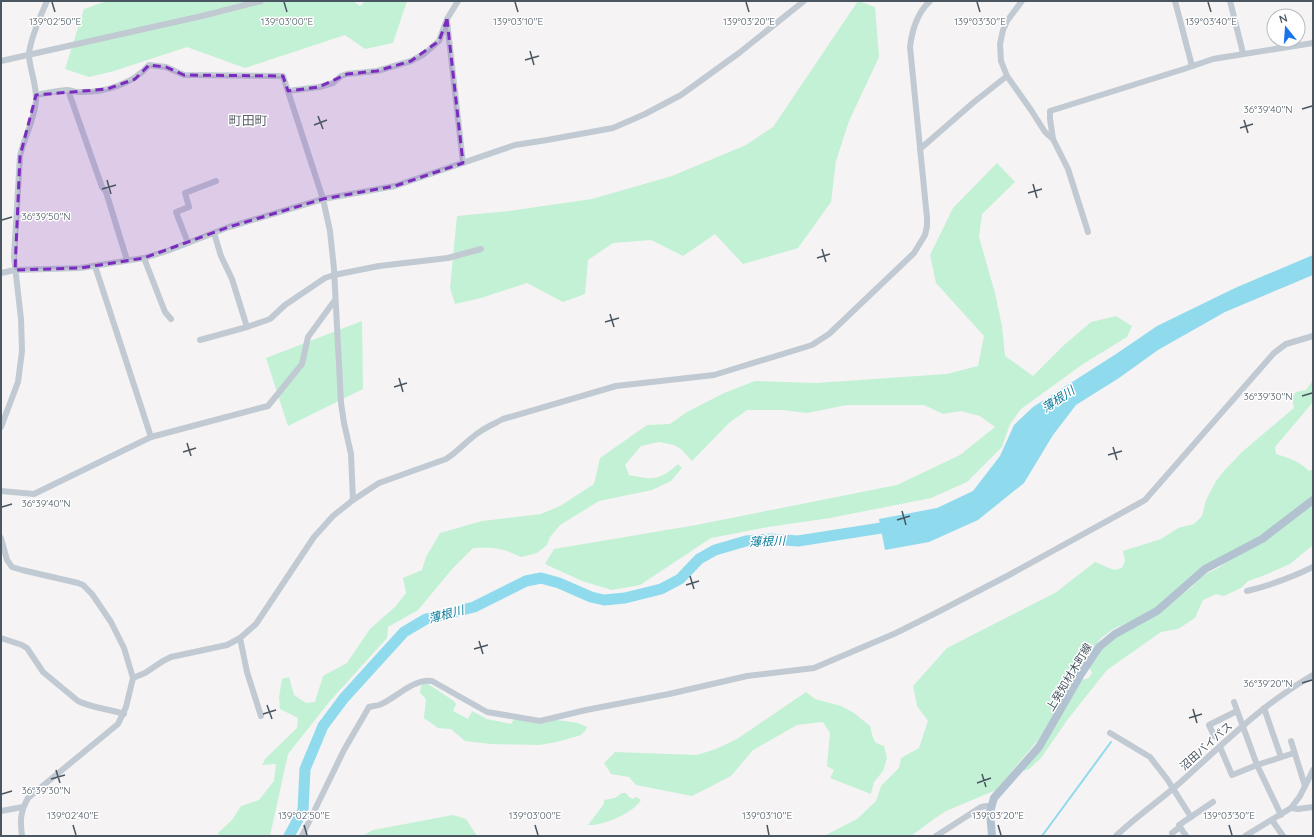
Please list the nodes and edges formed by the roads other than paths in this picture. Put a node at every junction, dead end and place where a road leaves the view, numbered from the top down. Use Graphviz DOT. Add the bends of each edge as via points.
graph roads {
  1 [pos="46,1"];
  2 [pos="261,1"];
  3 [pos="458,1"];
  4 [pos="804,1"];
  5 [pos="930,1"];
  6 [pos="1022,1"];
  7 [pos="1174,1"];
  8 [pos="1230,1"];
  9 [pos="447,19"];
  10 [pos="1313,43"];
  11 [pos="1243,53"];
  12 [pos="29,54"];
  13 [pos="1,60"];
  14 [pos="1192,66"];
  15 [pos="1008,76"];
  16 [pos="68,90"];
  17 [pos="288,90"];
  18 [pos="36,95"];
  19 [pos="1053,139"];
  20 [pos="920,149"];
  21 [pos="463,163"];
  22 [pos="216,181"];
  23 [pos="323,199"];
  24 [pos="1088,232"];
  25 [pos="214,233"];
  26 [pos="188,243"];
  27 [pos="481,249"];
  28 [pos="144,258"];
  29 [pos="128,260"];
  30 [pos="95,266"];
  31 [pos="15,270"];
  32 [pos="1,273"];
  33 [pos="334,275"];
  34 [pos="335,300"];
  35 [pos="171,319"];
  36 [pos="247,327"];
  37 [pos="1313,336"];
  38 [pos="200,340"];
  39 [pos="1,427"];
  40 [pos="151,437"];
  41 [pos="1,491"];
  42 [pos="353,500"];
  43 [pos="1313,500"];
  44 [pos="1,538"];
  45 [pos="1313,567"];
  46 [pos="1247,591"];
  47 [pos="1,638"];
  48 [pos="240,638"];
  49 [pos="1313,675"];
  50 [pos="132,678"];
  51 [pos="1234,702"];
  52 [pos="1264,708"];
  53 [pos="1237,711"];
  54 [pos="124,714"];
  55 [pos="261,716"];
  56 [pos="1242,726"];
  57 [pos="1110,732"];
  58 [pos="1214,736"];
  59 [pos="1291,741"];
  60 [pos="1220,747"];
  61 [pos="1294,753"];
  62 [pos="1281,757"];
  63 [pos="1257,765"];
  64 [pos="1313,770"];
  65 [pos="1305,786"];
  66 [pos="1173,789"];
  67 [pos="1213,802"];
  68 [pos="23,807"];
  69 [pos="991,807"];
  70 [pos="1313,807"];
  71 [pos="1291,808"];
  72 [pos="1,811"];
  73 [pos="1281,815"];
  74 [pos="1191,817"];
  75 [pos="1272,820"];
  76 [pos="1180,827"];
  77 [pos="1172,833"];
  78 [pos="22,836"];
  79 [pos="302,836"];
  80 [pos="936,836"];
  81 [pos="992,836"];
  82 [pos="1116,836"];
  83 [pos="1186,836"];
  84 [pos="1245,836"];
  85 [pos="1283,836"];
  1 -- 12 [label="street"];
  2 -- 12 [label="street"];
  3 -- 9 [label="street"];
  4 -- 21 [label="street" via="681,95 645,114 614,128 514,145"];
  5 -- 20 [label="street" via="912,31 910,47"];
  6 -- 15 [label="street" via="1007,21 1001,37 1000,52"];
  7 -- 14 [label="street"];
  8 -- 11 [label="street"];
  9 -- 17 [label="street" via="439,41 411,61 377,71 347,74 319,87"];
  9 -- 21 [label="street"];
  10 -- 11 [label="street"];
  11 -- 14 [label="street"];
  12 -- 13 [label="street"];
  12 -- 18 [label="street"];
  14 -- 19 [label="street" via="1050,111"];
  15 -- 19 [label="street" via="1045,132"];
  15 -- 20 [label="street"];
  16 -- 17 [label="street" via="90,92 107,89 135,79 149,65 166,67 184,75 283,76"];
  16 -- 18 [label="street"];
  16 -- 29 [label="street"];
  17 -- 23 [label="street"];
  18 -- 31 [label="street" via="20,156"];
  19 -- 24 [label="street" via="1068,169"];
  20 -- 42 [label="street" via="927,222 921,243 914,253 821,340 714,375 616,386 503,419 480,431 454,455 386,479"];
  21 -- 23 [label="street" via="395,186"];
  22 -- 26 [label="street" via="185,193 189,207 176,212"];
  23 -- 25 [label="street"];
  23 -- 33 [label="street" via="330,230"];
  25 -- 26 [label="street"];
  25 -- 36 [label="street"];
  26 -- 28 [label="street"];
  27 -- 33 [label="street" via="448,258 378,266"];
  28 -- 29 [label="street"];
  28 -- 35 [label="street" via="165,312"];
  29 -- 30 [label="street"];
  30 -- 31 [label="street"];
  30 -- 40 [label="street"];
  31 -- 32 [label="street"];
  31 -- 39 [label="street" via="21,319 20,366 15,393"];
  33 -- 34 [label="street"];
  33 -- 36 [label="street" via="305,291 270,319"];
  34 -- 40 [label="street" via="308,338 302,364 268,406"];
  34 -- 42 [label="street" via="341,403 351,454"];
  36 -- 38 [label="street"];
  37 -- 79 [label="street" via="1286,344 1274,353 1145,500 932,615 822,666 747,676 540,721 487,712 432,681 424,680 406,688 380,704 369,707 344,750"];
  40 -- 41 [label="street" via="34,494"];
  42 -- 48 [label="street" via="333,516 314,537 256,624"];
  43 -- 69 [label="main road, 上発知材木町線" via="1262,539 1205,569 1158,612 1104,642 1081,674 1039,747 997,794"];
  44 -- 50 [label="street" via="7,560 12,567 78,582 87,588 117,633"];
  45 -- 46 [label="street" via="1272,585"];
  47 -- 54 [label="street" via="27,648 43,672 78,701"];
  48 -- 50 [label="street" via="227,645 171,658"];
  48 -- 55 [label="street" via="247,672"];
  49 -- 52 [label="street, 沼田バイパス" via="1290,688"];
  50 -- 54 [label="street"];
  51 -- 53 [label="street"];
  52 -- 56 [label="street, 沼田バイパス"];
  52 -- 62 [label="street"];
  53 -- 56 [label="street"];
  53 -- 58 [label="street" via="1209,725"];
  54 -- 68 [label="street" via="118,724 28,798"];
  56 -- 60 [label="street, 沼田バイパス"];
  56 -- 63 [label="street"];
  57 -- 66 [label="street" via="1150,757"];
  59 -- 61 [label="street"];
  60 -- 63 [label="street" via="1232,775"];
  60 -- 66 [label="street, 沼田バイパス"];
  61 -- 62 [label="street"];
  61 -- 65 [label="street"];
  62 -- 63 [label="street"];
  63 -- 73 [label="street"];
  64 -- 65 [label="street"];
  65 -- 71 [label="street"];
  66 -- 74 [label="street"];
  66 -- 82 [label="street, 沼田バイパス"];
  67 -- 74 [label="street"];
  68 -- 72 [label="street"];
  68 -- 78 [label="street" via="20,824"];
  69 -- 80 [label="street" via="981,808"];
  69 -- 81 [label="main road"];
  70 -- 71 [label="street"];
  71 -- 73 [label="street"];
  73 -- 75 [label="street"];
  74 -- 76 [label="street" via="1179,825"];
  75 -- 84 [label="street"];
  75 -- 85 [label="street"];
  76 -- 77 [label="street"];
  76 -- 83 [label="street"];
}
